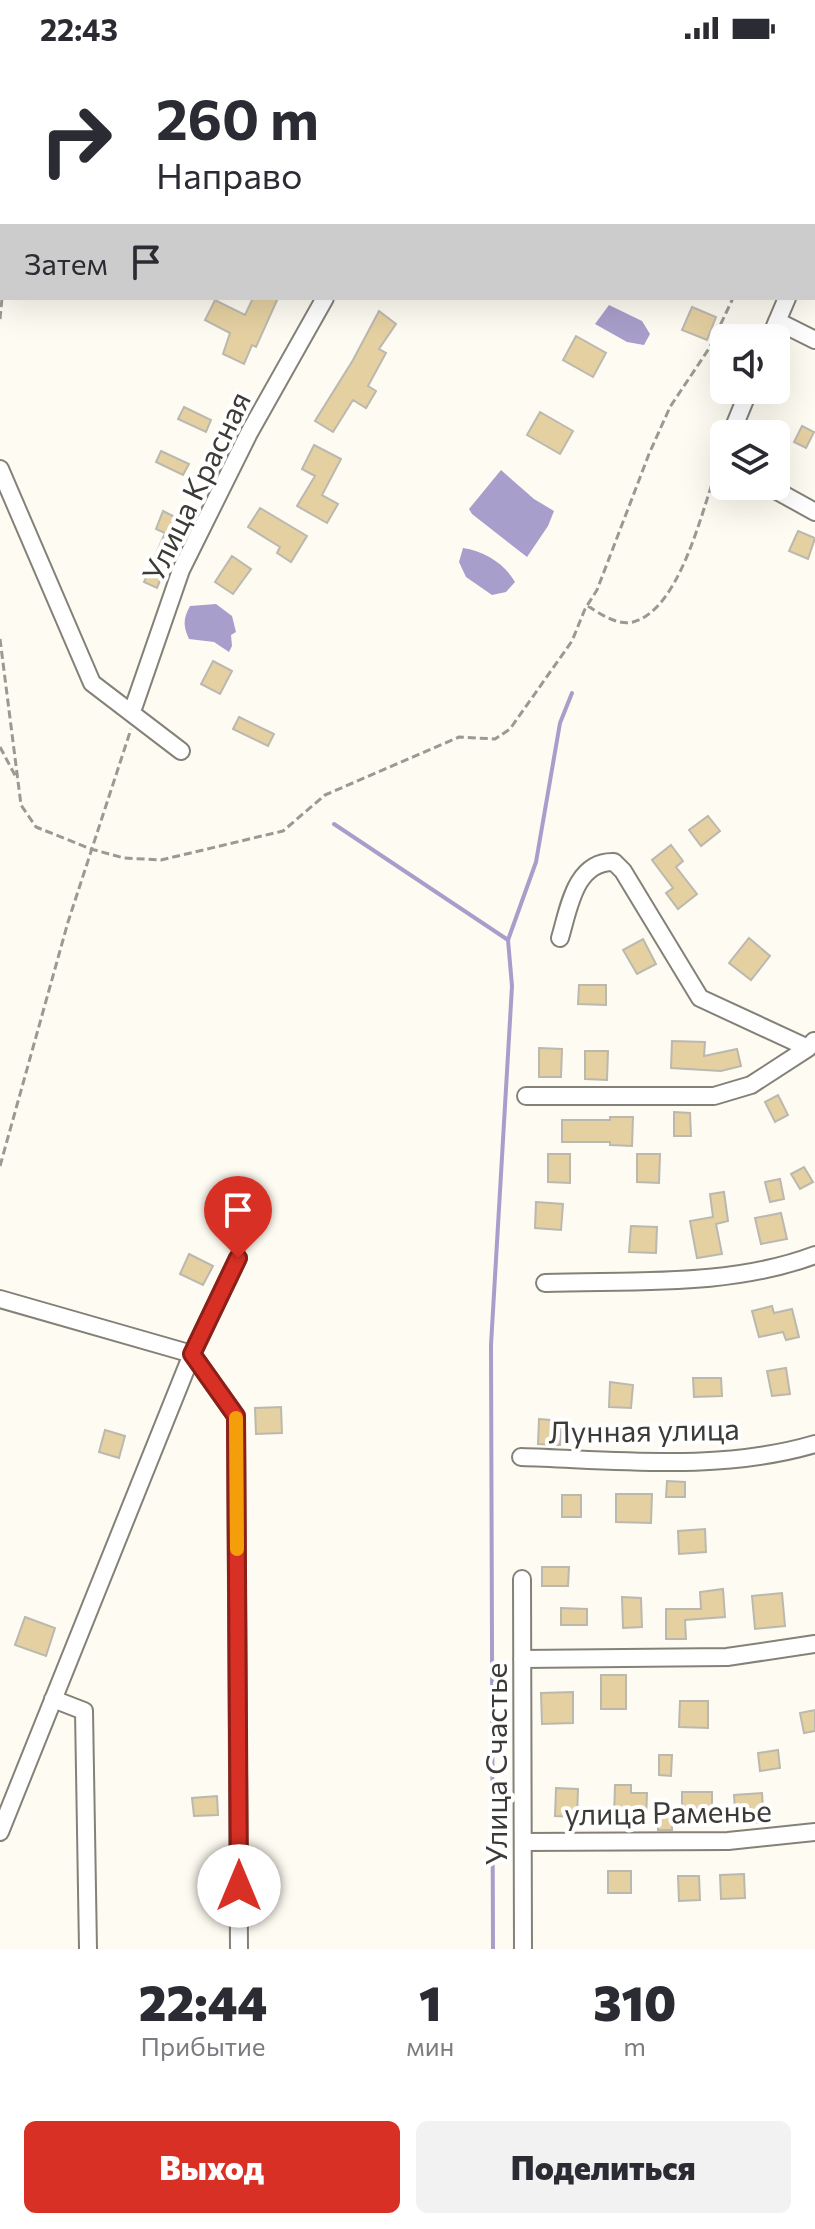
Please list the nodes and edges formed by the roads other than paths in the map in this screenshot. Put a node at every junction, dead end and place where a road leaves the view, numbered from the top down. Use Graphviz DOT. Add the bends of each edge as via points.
graph roads {
  1 [pos="324,300"];
  2 [pos="786,300"];
  3 [pos="777,321"];
  4 [pos="776,324"];
  5 [pos="815,340"];
  6 [pos="0,469"];
  7 [pos="790,498"];
  8 [pos="815,512"];
  9 [pos="133,710"];
  10 [pos="181,751"];
  11 [pos="560,938"];
  12 [pos="811,1044"];
  13 [pos="526,1096"];
  14 [pos="815,1255"];
  15 [pos="238,1258"];
  16 [pos="545,1283"];
  17 [pos="0,1299"];
  18 [pos="192,1354"];
  19 [pos="815,1444"];
  20 [pos="521,1457"];
  21 [pos="522,1579"];
  22 [pos="815,1644"];
  23 [pos="522,1659"];
  24 [pos="53,1699"];
  25 [pos="0,1832"];
  26 [pos="815,1832"];
  27 [pos="523,1842"];
  28 [pos="88,1949"];
  29 [pos="239,1949"];
  30 [pos="523,1949"];
  1 -- 9 [label="street, Улица Красная" via="181,570"];
  2 -- 3 [label="street"];
  3 -- 4 [label="street"];
  3 -- 5 [label="street"];
  6 -- 9 [label="street" via="92,683"];
  7 -- 8 [label="street"];
  9 -- 10 [label="street"];
  11 -- 12 [label="street" via="582,876 595,865 614,862 700,998"];
  12 -- 13 [label="street" via="751,1085 714,1096"];
  14 -- 16 [label="street" via="713,1278"];
  15 -- 18 [label="street"];
  17 -- 18 [label="street"];
  18 -- 24 [label="street"];
  18 -- 29 [label="street" via="236,1416"];
  19 -- 20 [label="street, Лунная улица" via="712,1462"];
  21 -- 23 [label="street, Улица Счастье"];
  22 -- 23 [label="street" via="727,1657"];
  23 -- 27 [label="street, Улица Счастье"];
  24 -- 25 [label="street"];
  24 -- 28 [label="street" via="84,1711"];
  26 -- 27 [label="street, улица Раменье" via="728,1841"];
  27 -- 30 [label="street, Улица Счастье"];
}
